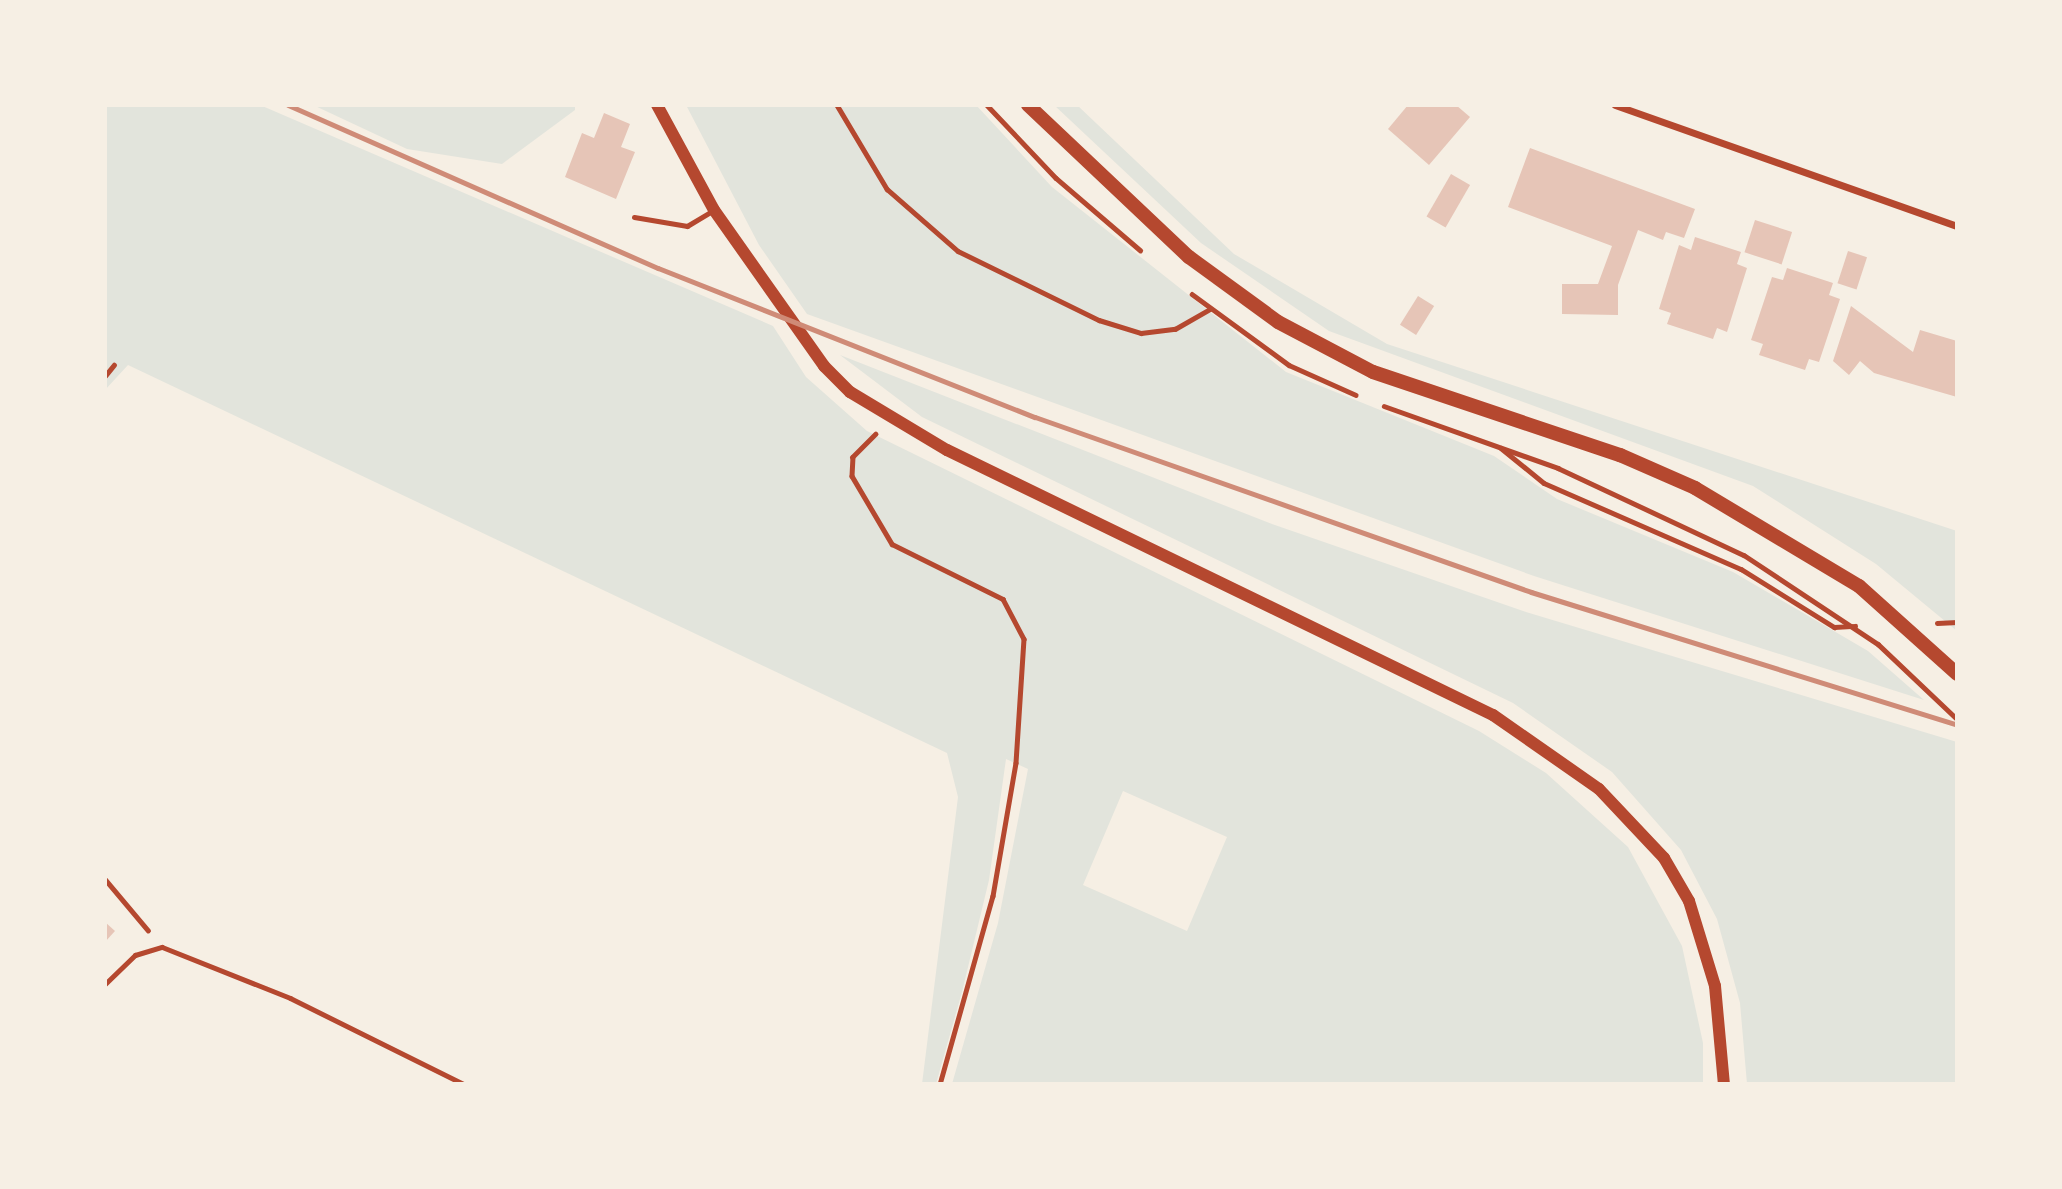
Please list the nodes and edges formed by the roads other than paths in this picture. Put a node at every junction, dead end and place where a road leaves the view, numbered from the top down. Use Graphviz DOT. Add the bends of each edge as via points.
graph roads {
  1 [pos="657,105"];
  2 [pos="1028,105"];
  3 [pos="1615,105"];
  4 [pos="714,210"];
  5 [pos="634,217"];
  6 [pos="1957,226"];
  7 [pos="1957,674"];
  8 [pos="105,984"];
  9 [pos="463,1084"];
  10 [pos="1724,1084"];
  1 -- 4 [label="street"];
  2 -- 7 [label="main road" via="1189,257 1322,347 1695,488 1859,586"];
  3 -- 6 [label="street"];
  4 -- 5 [label="lane" via="687,226"];
  4 -- 10 [label="street" via="824,366 894,423 1493,715 1599,789 1664,858 1689,901 1714,986"];
  8 -- 9 [label="lane" via="135,955 162,947 290,998"];
}
